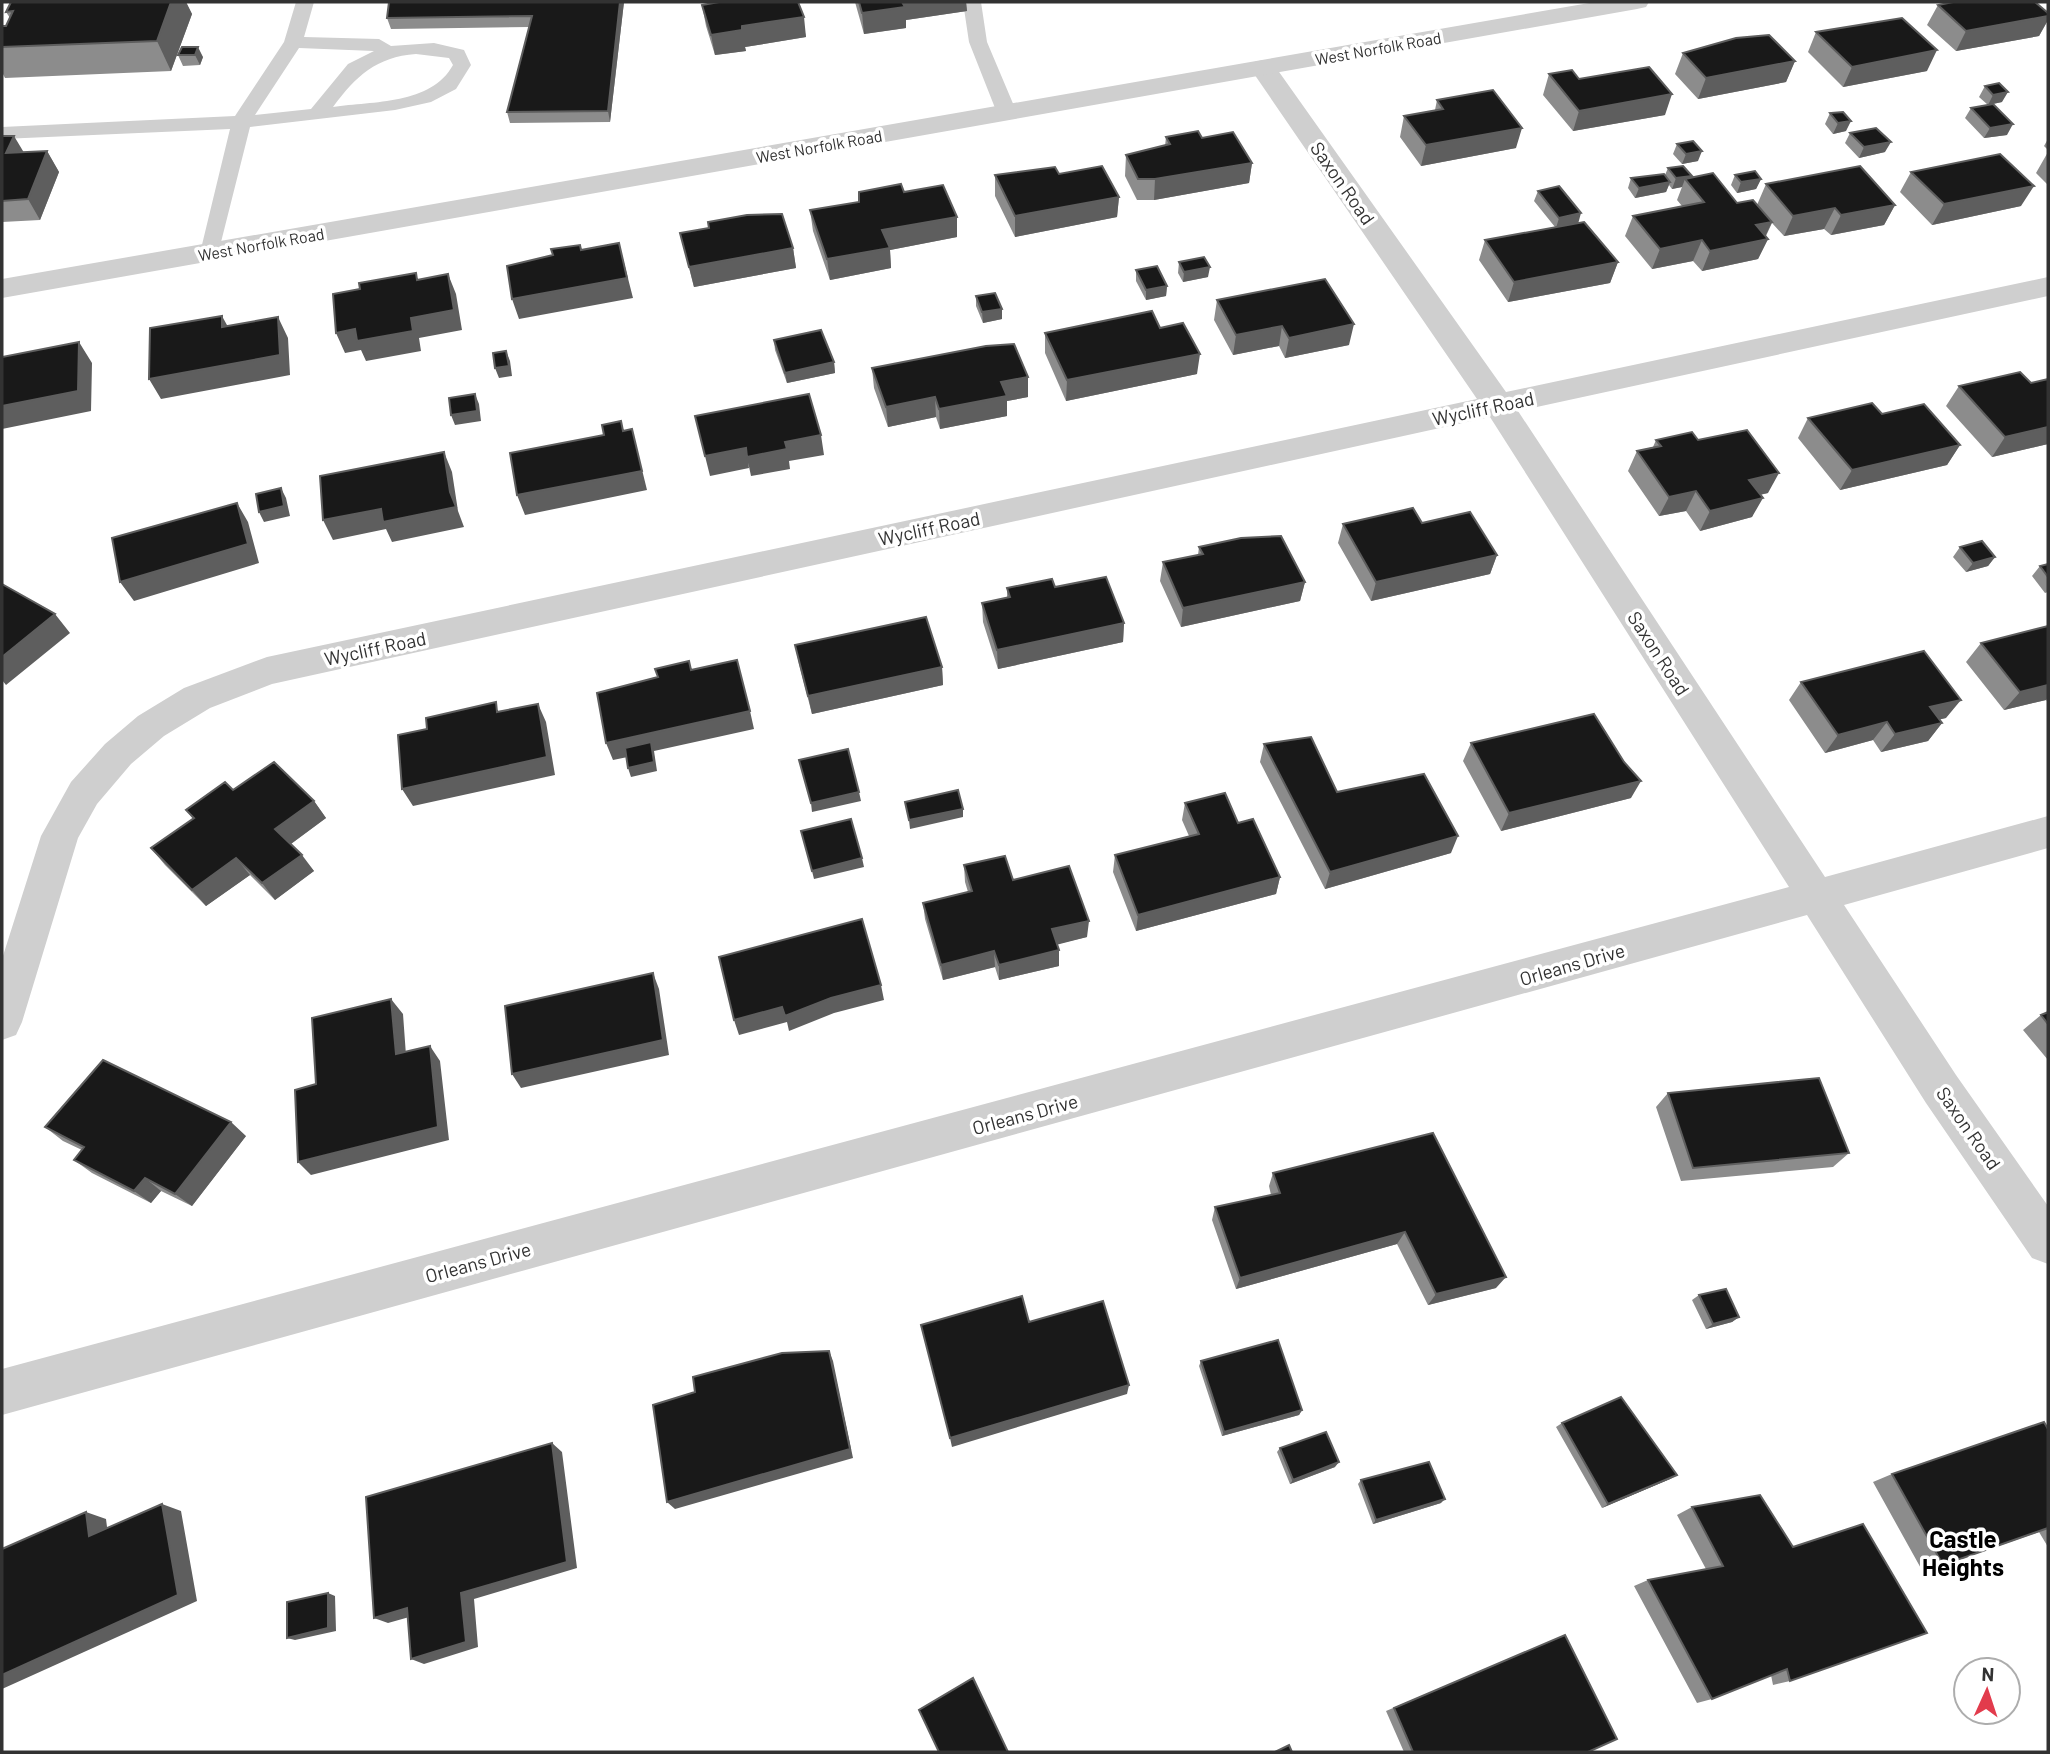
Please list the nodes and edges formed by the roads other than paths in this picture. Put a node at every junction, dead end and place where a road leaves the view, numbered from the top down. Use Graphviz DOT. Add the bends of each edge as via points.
graph roads {
  1 [pos="305,2"];
  2 [pos="972,2"];
  3 [pos="1637,2"];
  4 [pos="293,42"];
  5 [pos="385,51"];
  6 [pos="1263,68"];
  7 [pos="1007,113"];
  8 [pos="317,114"];
  9 [pos="241,122"];
  10 [pos="2,133"];
  11 [pos="210,253"];
  12 [pos="2048,286"];
  13 [pos="2,289"];
  14 [pos="1498,405"];
  15 [pos="2048,832"];
  16 [pos="1816,896"];
  17 [pos="2,1022"];
  18 [pos="2048,1243"];
  19 [pos="2,1392"];
  1 -- 4 [label="lane"];
  2 -- 7 [label="lane" via="978,42"];
  3 -- 6 [label="street, West Norfolk Road"];
  4 -- 5 [label="lane" via="379,45"];
  4 -- 9 [label="lane"];
  5 -- 8 [label="lane" via="356,65"];
  5 -- 8 [label="lane" via="445,49 457,54 462,65 452,83 419,100"];
  6 -- 7 [label="street, West Norfolk Road"];
  6 -- 14 [label="street, Saxon Road"];
  7 -- 11 [label="street, West Norfolk Road"];
  8 -- 9 [label="lane"];
  9 -- 10 [label="lane"];
  9 -- 11 [label="lane"];
  11 -- 13 [label="street, West Norfolk Road"];
  12 -- 14 [label="street, Wycliff Road"];
  14 -- 16 [label="street, Saxon Road"];
  14 -- 17 [label="street, Wycliff Road" via="267,671 197,698 118,754 84,793 60,836"];
  15 -- 16 [label="street, Orleans Drive"];
  16 -- 18 [label="street, Saxon Road"];
  16 -- 19 [label="street, Orleans Drive"];
}
